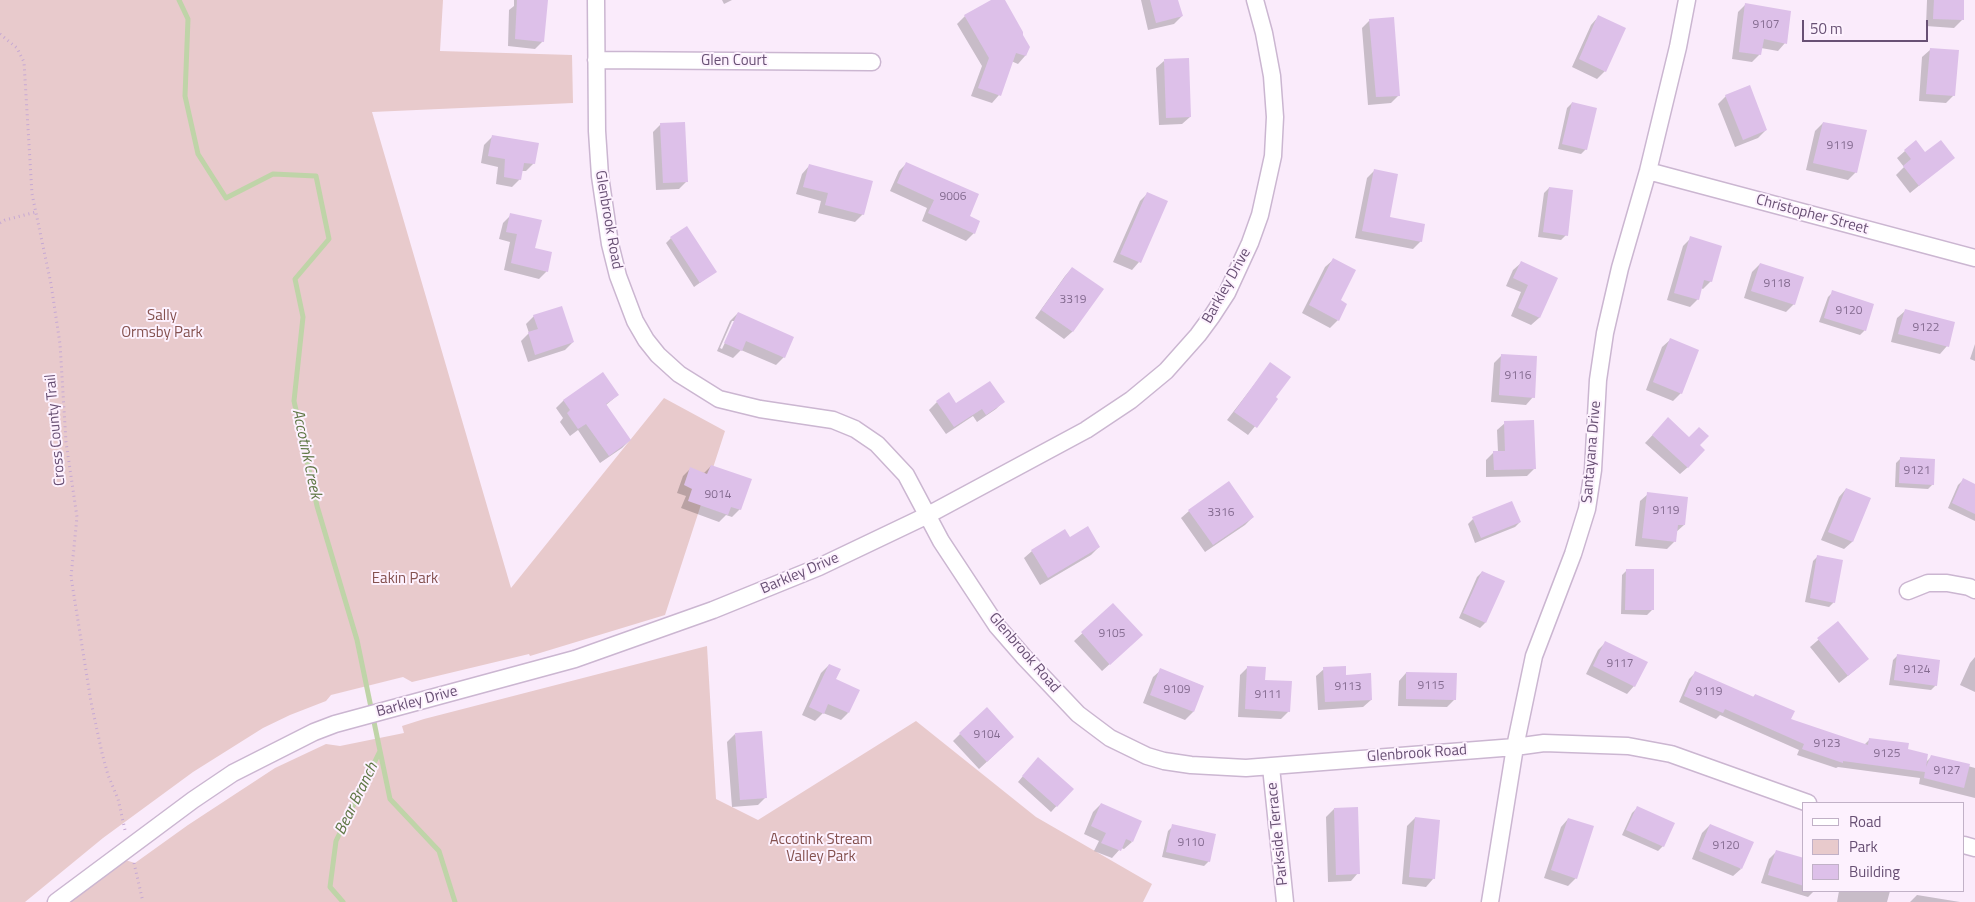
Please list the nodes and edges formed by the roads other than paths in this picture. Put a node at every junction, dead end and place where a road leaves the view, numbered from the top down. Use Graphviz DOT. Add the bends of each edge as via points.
graph roads {
  1 [pos="596,0"];
  2 [pos="1255,0"];
  3 [pos="1686,0"];
  4 [pos="596,60"];
  5 [pos="872,62"];
  6 [pos="1648,171"];
  7 [pos="1975,258"];
  8 [pos="928,515"];
  9 [pos="1975,590"];
  10 [pos="1908,591"];
  11 [pos="1515,747"];
  12 [pos="1271,767"];
  13 [pos="1805,802"];
  14 [pos="56,902"];
  15 [pos="1285,902"];
  16 [pos="1490,902"];
  1 -- 4 [label="street, Glenbrook Road"];
  2 -- 8 [label="street, Barkley Drive" via="1272,76 1273,156 1267,192 1250,243 1217,308 1166,371 1131,400 1086,430"];
  3 -- 6 [label="street, Santayana Drive"];
  4 -- 5 [label="street, Glen Court"];
  4 -- 8 [label="street, Glenbrook Road" via="600,176 610,244 626,300 646,340 679,374 719,399 833,420 863,434 906,475"];
  6 -- 7 [label="street, Christopher Street"];
  6 -- 11 [label="street, Santayana Drive" via="1605,333 1587,510 1534,656"];
  8 -- 12 [label="street, Glenbrook Road" via="941,541 997,626 1078,714 1096,729 1136,752 1164,761"];
  8 -- 14 [label="street, Barkley Drive" via="818,567 712,611 575,659 314,732 233,773"];
  9 -- 10 [label="street" via="1947,583 1928,583"];
  11 -- 12 [label="street, Glenbrook Road"];
  11 -- 13 [label="street, Glenbrook Road" via="1544,743 1653,749"];
  11 -- 16 [label="street, Santayana Drive"];
  12 -- 15 [label="street, Parkside Terrace"];
}
